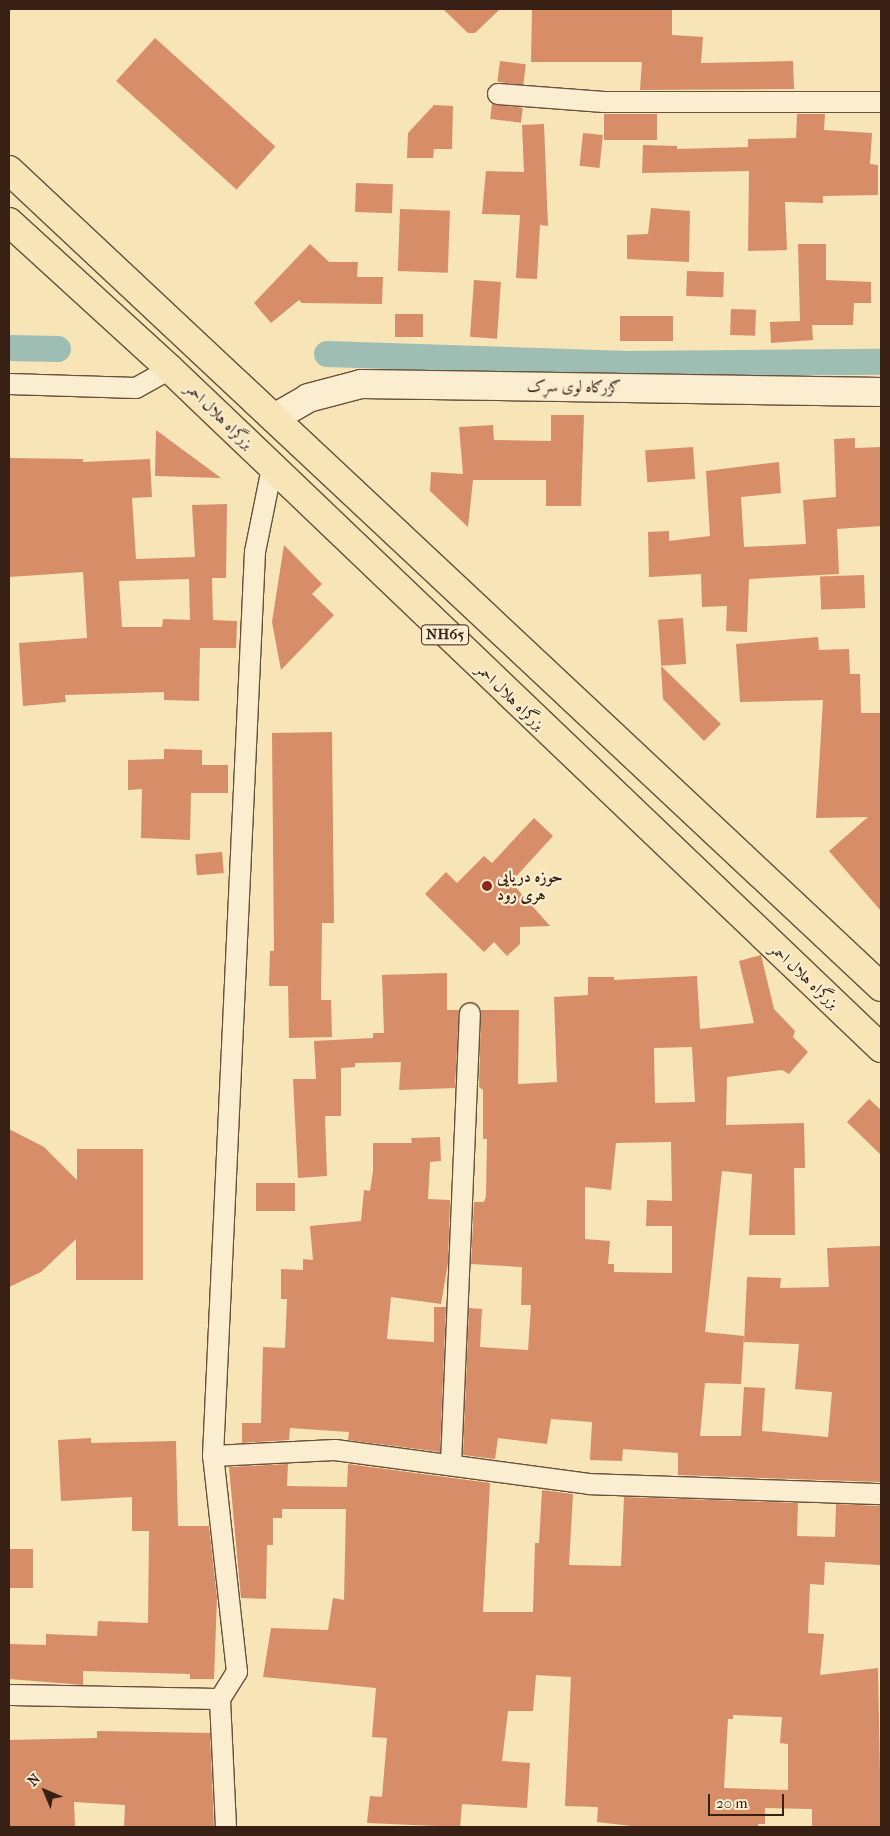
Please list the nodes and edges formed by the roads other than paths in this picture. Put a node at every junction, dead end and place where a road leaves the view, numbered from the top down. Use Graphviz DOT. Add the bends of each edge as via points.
graph roads {
  1 [pos="498,94"];
  2 [pos="881,102"];
  3 [pos="9,170"];
  4 [pos="9,222"];
  5 [pos="170,369"];
  6 [pos="9,384"];
  7 [pos="881,392"];
  8 [pos="274,418"];
  9 [pos="272,468"];
  10 [pos="881,987"];
  11 [pos="470,1013"];
  12 [pos="881,1048"];
  13 [pos="213,1456"];
  14 [pos="451,1464"];
  15 [pos="881,1494"];
  16 [pos="9,1695"];
  17 [pos="220,1698"];
  18 [pos="226,1827"];
  1 -- 2 [label="street" via="604,102"];
  3 -- 8 [label="highway, NH65"];
  4 -- 5 [label="highway, بزرگراه هلال احمر / NH65"];
  5 -- 6 [label="street" via="136,388"];
  5 -- 9 [label="highway, بزرگراه هلال احمر / NH65"];
  7 -- 8 [label="street, ګزرګاه لوی سړک" via="361,384 308,398"];
  8 -- 10 [label="highway, NH65"];
  9 -- 12 [label="highway, بزرگراه هلال احمر / NH65"];
  9 -- 13 [label="street" via="255,552"];
  11 -- 14 [label="street"];
  13 -- 14 [label="street" via="335,1450"];
  13 -- 17 [label="street" via="237,1672"];
  14 -- 15 [label="street" via="589,1484"];
  16 -- 17 [label="street"];
  17 -- 18 [label="street"];
}
